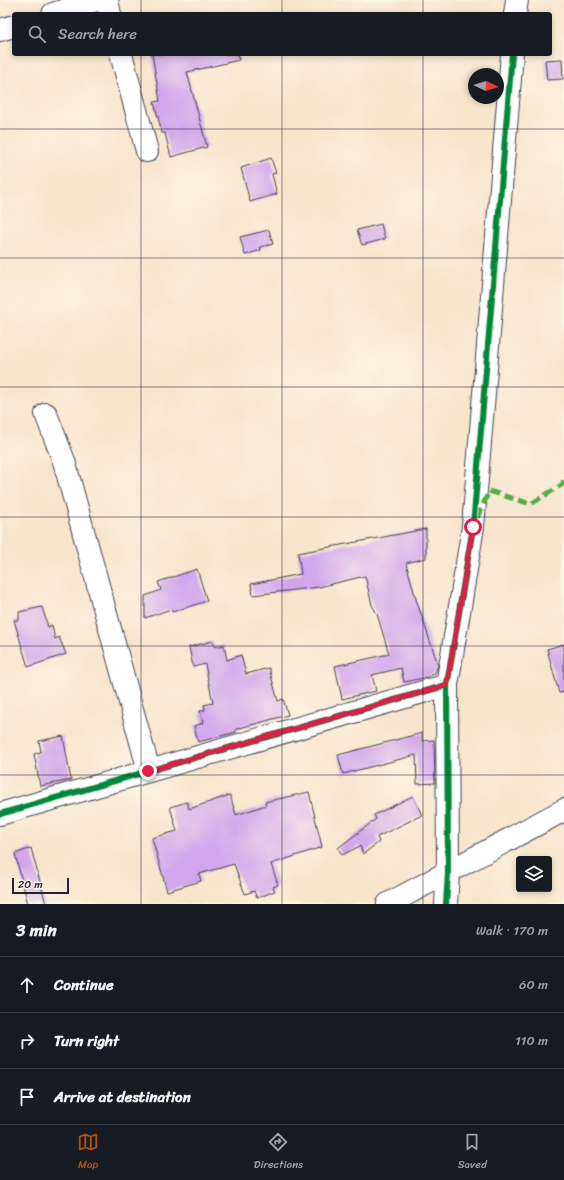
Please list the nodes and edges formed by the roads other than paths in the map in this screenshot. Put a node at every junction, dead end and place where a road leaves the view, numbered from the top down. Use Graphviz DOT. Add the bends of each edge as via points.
graph roads {
  1 [pos="97,0"];
  2 [pos="106,0"];
  3 [pos="517,0"];
  4 [pos="59,12"];
  5 [pos="109,12"];
  6 [pos="515,12"];
  7 [pos="12,27"];
  8 [pos="0,30"];
  9 [pos="122,56"];
  10 [pos="512,56"];
  11 [pos="147,151"];
  12 [pos="46,414"];
  13 [pos="447,685"];
  14 [pos="148,771"];
  15 [pos="564,810"];
  16 [pos="0,814"];
  17 [pos="448,873"];
  18 [pos="388,904"];
  19 [pos="446,904"];
  1 -- 4 [label="street"];
  2 -- 5 [label="street"];
  3 -- 6 [label="street"];
  7 -- 8 [label="street"];
  9 -- 11 [label="street"];
  10 -- 13 [label="street" via="473,527"];
  12 -- 14 [label="street" via="64,461"];
  13 -- 14 [label="street"];
  13 -- 17 [label="street"];
  14 -- 16 [label="street"];
  15 -- 17 [label="street"];
  17 -- 18 [label="street"];
  17 -- 19 [label="street"];
}
